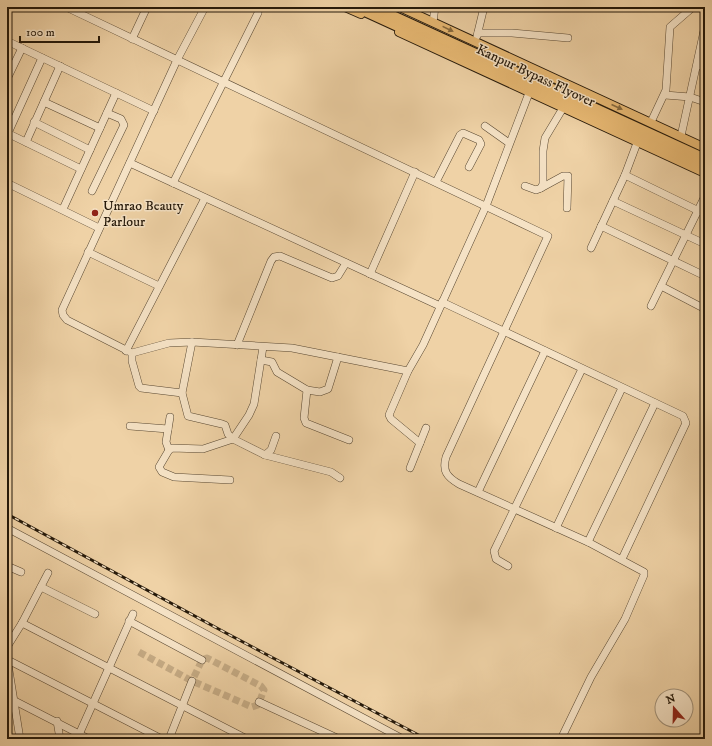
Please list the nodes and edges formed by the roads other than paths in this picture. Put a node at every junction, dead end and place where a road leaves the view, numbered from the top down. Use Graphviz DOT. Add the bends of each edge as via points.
graph roads {
  1 [pos="66,7"];
  2 [pos="147,7"];
  3 [pos="205,7"];
  4 [pos="345,7"];
  5 [pos="356,7"];
  6 [pos="373,7"];
  7 [pos="400,7"];
  8 [pos="435,7"];
  9 [pos="483,7"];
  10 [pos="693,7"];
  11 [pos="258,14"];
  12 [pos="433,22"];
  13 [pos="705,26"];
  14 [pos="478,33"];
  15 [pos="568,38"];
  16 [pos="132,39"];
  17 [pos="7,41"];
  18 [pos="704,41"];
  19 [pos="475,42"];
  20 [pos="22,48"];
  21 [pos="42,58"];
  22 [pos="177,60"];
  23 [pos="697,65"];
  24 [pos="60,66"];
  25 [pos="705,67"];
  26 [pos="7,79"];
  27 [pos="222,82"];
  28 [pos="116,93"];
  29 [pos="529,93"];
  30 [pos="665,95"];
  31 [pos="690,98"];
  32 [pos="44,102"];
  33 [pos="705,102"];
  34 [pos="563,108"];
  35 [pos="154,111"];
  36 [pos="107,113"];
  37 [pos="34,122"];
  38 [pos="652,122"];
  39 [pos="485,126"];
  40 [pos="100,128"];
  41 [pos="8,133"];
  42 [pos="681,136"];
  43 [pos="26,142"];
  44 [pos="509,143"];
  45 [pos="637,143"];
  46 [pos="705,148"];
  47 [pos="90,150"];
  48 [pos="705,159"];
  49 [pos="130,163"];
  50 [pos="469,167"];
  51 [pos="705,167"];
  52 [pos="81,169"];
  53 [pos="415,172"];
  54 [pos="705,173"];
  55 [pos="624,175"];
  56 [pos="436,182"];
  57 [pos="7,183"];
  58 [pos="173,183"];
  59 [pos="524,186"];
  60 [pos="541,188"];
  61 [pos="92,191"];
  62 [pos="705,196"];
  63 [pos="205,198"];
  64 [pos="613,201"];
  65 [pos="486,206"];
  66 [pos="567,208"];
  67 [pos="62,210"];
  68 [pos="697,210"];
  69 [pos="705,214"];
  70 [pos="601,226"];
  71 [pos="99,228"];
  72 [pos="685,234"];
  73 [pos="705,244"];
  74 [pos="591,248"];
  75 [pos="88,252"];
  76 [pos="673,260"];
  77 [pos="346,263"];
  78 [pos="370,274"];
  79 [pos="705,276"];
  80 [pos="160,286"];
  81 [pos="661,286"];
  82 [pos="441,304"];
  83 [pos="651,306"];
  84 [pos="705,309"];
  85 [pos="504,331"];
  86 [pos="192,342"];
  87 [pos="237,345"];
  88 [pos="263,347"];
  89 [pos="545,351"];
  90 [pos="129,352"];
  91 [pos="338,357"];
  92 [pos="261,360"];
  93 [pos="582,369"];
  94 [pos="408,371"];
  95 [pos="622,388"];
  96 [pos="307,390"];
  97 [pos="182,394"];
  98 [pos="655,403"];
  99 [pos="170,417"];
  100 [pos="130,426"];
  101 [pos="426,428"];
  102 [pos="168,429"];
  103 [pos="276,436"];
  104 [pos="233,439"];
  105 [pos="349,440"];
  106 [pos="420,443"];
  107 [pos="169,450"];
  108 [pos="265,455"];
  109 [pos="410,468"];
  110 [pos="340,478"];
  111 [pos="230,480"];
  112 [pos="478,492"];
  113 [pos="516,509"];
  114 [pos="7,528"];
  115 [pos="556,528"];
  116 [pos="588,542"];
  117 [pos="622,559"];
  118 [pos="7,566"];
  119 [pos="508,566"];
  120 [pos="22,572"];
  121 [pos="48,573"];
  122 [pos="41,587"];
  123 [pos="95,614"];
  124 [pos="133,614"];
  125 [pos="129,621"];
  126 [pos="22,623"];
  127 [pos="7,647"];
  128 [pos="7,659"];
  129 [pos="202,660"];
  130 [pos="108,667"];
  131 [pos="192,681"];
  132 [pos="15,701"];
  133 [pos="259,702"];
  134 [pos="92,704"];
  135 [pos="182,706"];
  136 [pos="57,721"];
  137 [pos="327,736"];
  138 [pos="78,737"];
  139 [pos="562,737"];
  140 [pos="20,739"];
  141 [pos="60,739"];
  142 [pos="89,739"];
  143 [pos="162,739"];
  144 [pos="169,739"];
  145 [pos="246,739"];
  146 [pos="339,739"];
  147 [pos="403,739"];
  1 -- 16 [label="street"];
  2 -- 16 [label="street"];
  3 -- 22 [label="street"];
  4 -- 29 [label="main road"];
  5 -- 51 [label="highway, Kanpur Bypass Flyover"];
  6 -- 48 [label="highway, Kanpur Bypass Flyover"];
  7 -- 12 [label="main road"];
  8 -- 12 [label="street"];
  9 -- 14 [label="street"];
  10 -- 30 [label="street" via="670,27"];
  11 -- 27 [label="street"];
  12 -- 19 [label="main road, one-way"];
  13 -- 18 [label="street"];
  14 -- 15 [label="street"];
  14 -- 19 [label="street"];
  16 -- 22 [label="street"];
  17 -- 20 [label="street"];
  18 -- 23 [label="street"];
  19 -- 38 [label="main road, one-way"];
  20 -- 21 [label="street"];
  20 -- 26 [label="street"];
  21 -- 24 [label="street"];
  21 -- 41 [label="street"];
  22 -- 27 [label="street"];
  22 -- 35 [label="street"];
  23 -- 25 [label="street"];
  23 -- 31 [label="street"];
  24 -- 28 [label="street"];
  24 -- 32 [label="street"];
  27 -- 53 [label="street"];
  27 -- 58 [label="street"];
  28 -- 35 [label="street"];
  28 -- 36 [label="street"];
  29 -- 34 [label="main road"];
  29 -- 44 [label="street"];
  30 -- 31 [label="street"];
  30 -- 38 [label="street"];
  31 -- 33 [label="street"];
  31 -- 42 [label="street"];
  32 -- 37 [label="street"];
  32 -- 40 [label="street"];
  34 -- 45 [label="main road"];
  34 -- 60 [label="street" via="545,138"];
  35 -- 49 [label="street"];
  36 -- 40 [label="street"];
  36 -- 61 [label="street" via="121,120 124,125"];
  37 -- 43 [label="street"];
  37 -- 47 [label="street"];
  38 -- 42 [label="main road"];
  39 -- 44 [label="street"];
  40 -- 47 [label="street"];
  41 -- 43 [label="street"];
  42 -- 46 [label="main road"];
  43 -- 52 [label="street"];
  44 -- 65 [label="street"];
  45 -- 54 [label="main road"];
  45 -- 55 [label="street"];
  47 -- 52 [label="street"];
  49 -- 58 [label="street"];
  49 -- 71 [label="street"];
  50 -- 56 [label="street" via="481,144 479,140 463,133"];
  52 -- 67 [label="street"];
  53 -- 56 [label="street"];
  53 -- 78 [label="street"];
  55 -- 64 [label="street"];
  55 -- 68 [label="street"];
  56 -- 65 [label="street"];
  57 -- 67 [label="street"];
  58 -- 63 [label="street"];
  59 -- 60 [label="street" via="536,190"];
  60 -- 66 [label="street" via="563,176 568,176"];
  62 -- 68 [label="street"];
  63 -- 77 [label="street"];
  63 -- 80 [label="street"];
  64 -- 70 [label="street"];
  64 -- 72 [label="street"];
  65 -- 82 [label="street"];
  65 -- 85 [label="street" via="548,236"];
  67 -- 71 [label="street"];
  68 -- 69 [label="street"];
  68 -- 72 [label="street"];
  70 -- 74 [label="street"];
  70 -- 76 [label="street"];
  71 -- 75 [label="street"];
  72 -- 73 [label="street"];
  72 -- 76 [label="street"];
  75 -- 80 [label="street"];
  75 -- 90 [label="street" via="63,307 63,315 67,320"];
  76 -- 79 [label="street"];
  76 -- 81 [label="street"];
  77 -- 78 [label="street"];
  77 -- 87 [label="street" via="338,276 332,278 280,256 274,258"];
  78 -- 82 [label="street"];
  80 -- 90 [label="street"];
  81 -- 83 [label="street"];
  81 -- 84 [label="street"];
  82 -- 85 [label="street"];
  82 -- 94 [label="street"];
  85 -- 89 [label="street"];
  85 -- 112 [label="street" via="444,463 450,479"];
  86 -- 87 [label="street"];
  86 -- 90 [label="street" via="169,343"];
  86 -- 97 [label="street"];
  87 -- 88 [label="street"];
  88 -- 91 [label="street" via="292,348"];
  88 -- 92 [label="street"];
  89 -- 93 [label="street"];
  89 -- 112 [label="street"];
  90 -- 97 [label="street" via="141,388"];
  91 -- 94 [label="street"];
  91 -- 96 [label="street" via="328,389 320,392"];
  92 -- 96 [label="street" via="272,362 277,372"];
  92 -- 104 [label="street" via="254,404 250,415"];
  93 -- 95 [label="street"];
  93 -- 113 [label="street"];
  94 -- 106 [label="street" via="389,415"];
  95 -- 98 [label="street"];
  95 -- 115 [label="street"];
  96 -- 105 [label="street" via="304,418 306,423"];
  97 -- 104 [label="street" via="188,416 225,425"];
  98 -- 116 [label="street"];
  98 -- 117 [label="street" via="684,416 686,422"];
  99 -- 102 [label="street"];
  100 -- 102 [label="street"];
  101 -- 106 [label="street"];
  102 -- 107 [label="street" via="166,442"];
  103 -- 108 [label="street" via="271,450"];
  104 -- 107 [label="street" via="203,449 177,447"];
  104 -- 108 [label="street"];
  106 -- 109 [label="street"];
  107 -- 111 [label="street" via="159,467 166,475"];
  108 -- 110 [label="street" via="331,472"];
  112 -- 113 [label="street"];
  113 -- 115 [label="street"];
  113 -- 119 [label="street" via="494,554 496,559"];
  114 -- 147 [label="street"];
  115 -- 116 [label="street"];
  116 -- 117 [label="street"];
  117 -- 139 [label="street" via="642,570 644,575 625,619 588,682"];
  118 -- 120 [label="street"];
  121 -- 122 [label="street"];
  122 -- 123 [label="street"];
  122 -- 126 [label="street"];
  124 -- 125 [label="street"];
  125 -- 129 [label="street"];
  125 -- 130 [label="street"];
  126 -- 127 [label="street"];
  126 -- 130 [label="street"];
  128 -- 132 [label="street"];
  128 -- 134 [label="street"];
  130 -- 134 [label="street"];
  130 -- 135 [label="street"];
  131 -- 135 [label="street"];
  132 -- 136 [label="street"];
  132 -- 140 [label="street"];
  133 -- 137 [label="street"];
  134 -- 138 [label="street"];
  134 -- 143 [label="street"];
  135 -- 144 [label="street"];
  135 -- 145 [label="street"];
  136 -- 138 [label="street"];
  136 -- 141 [label="street"];
  137 -- 146 [label="street"];
  138 -- 142 [label="street"];
}
